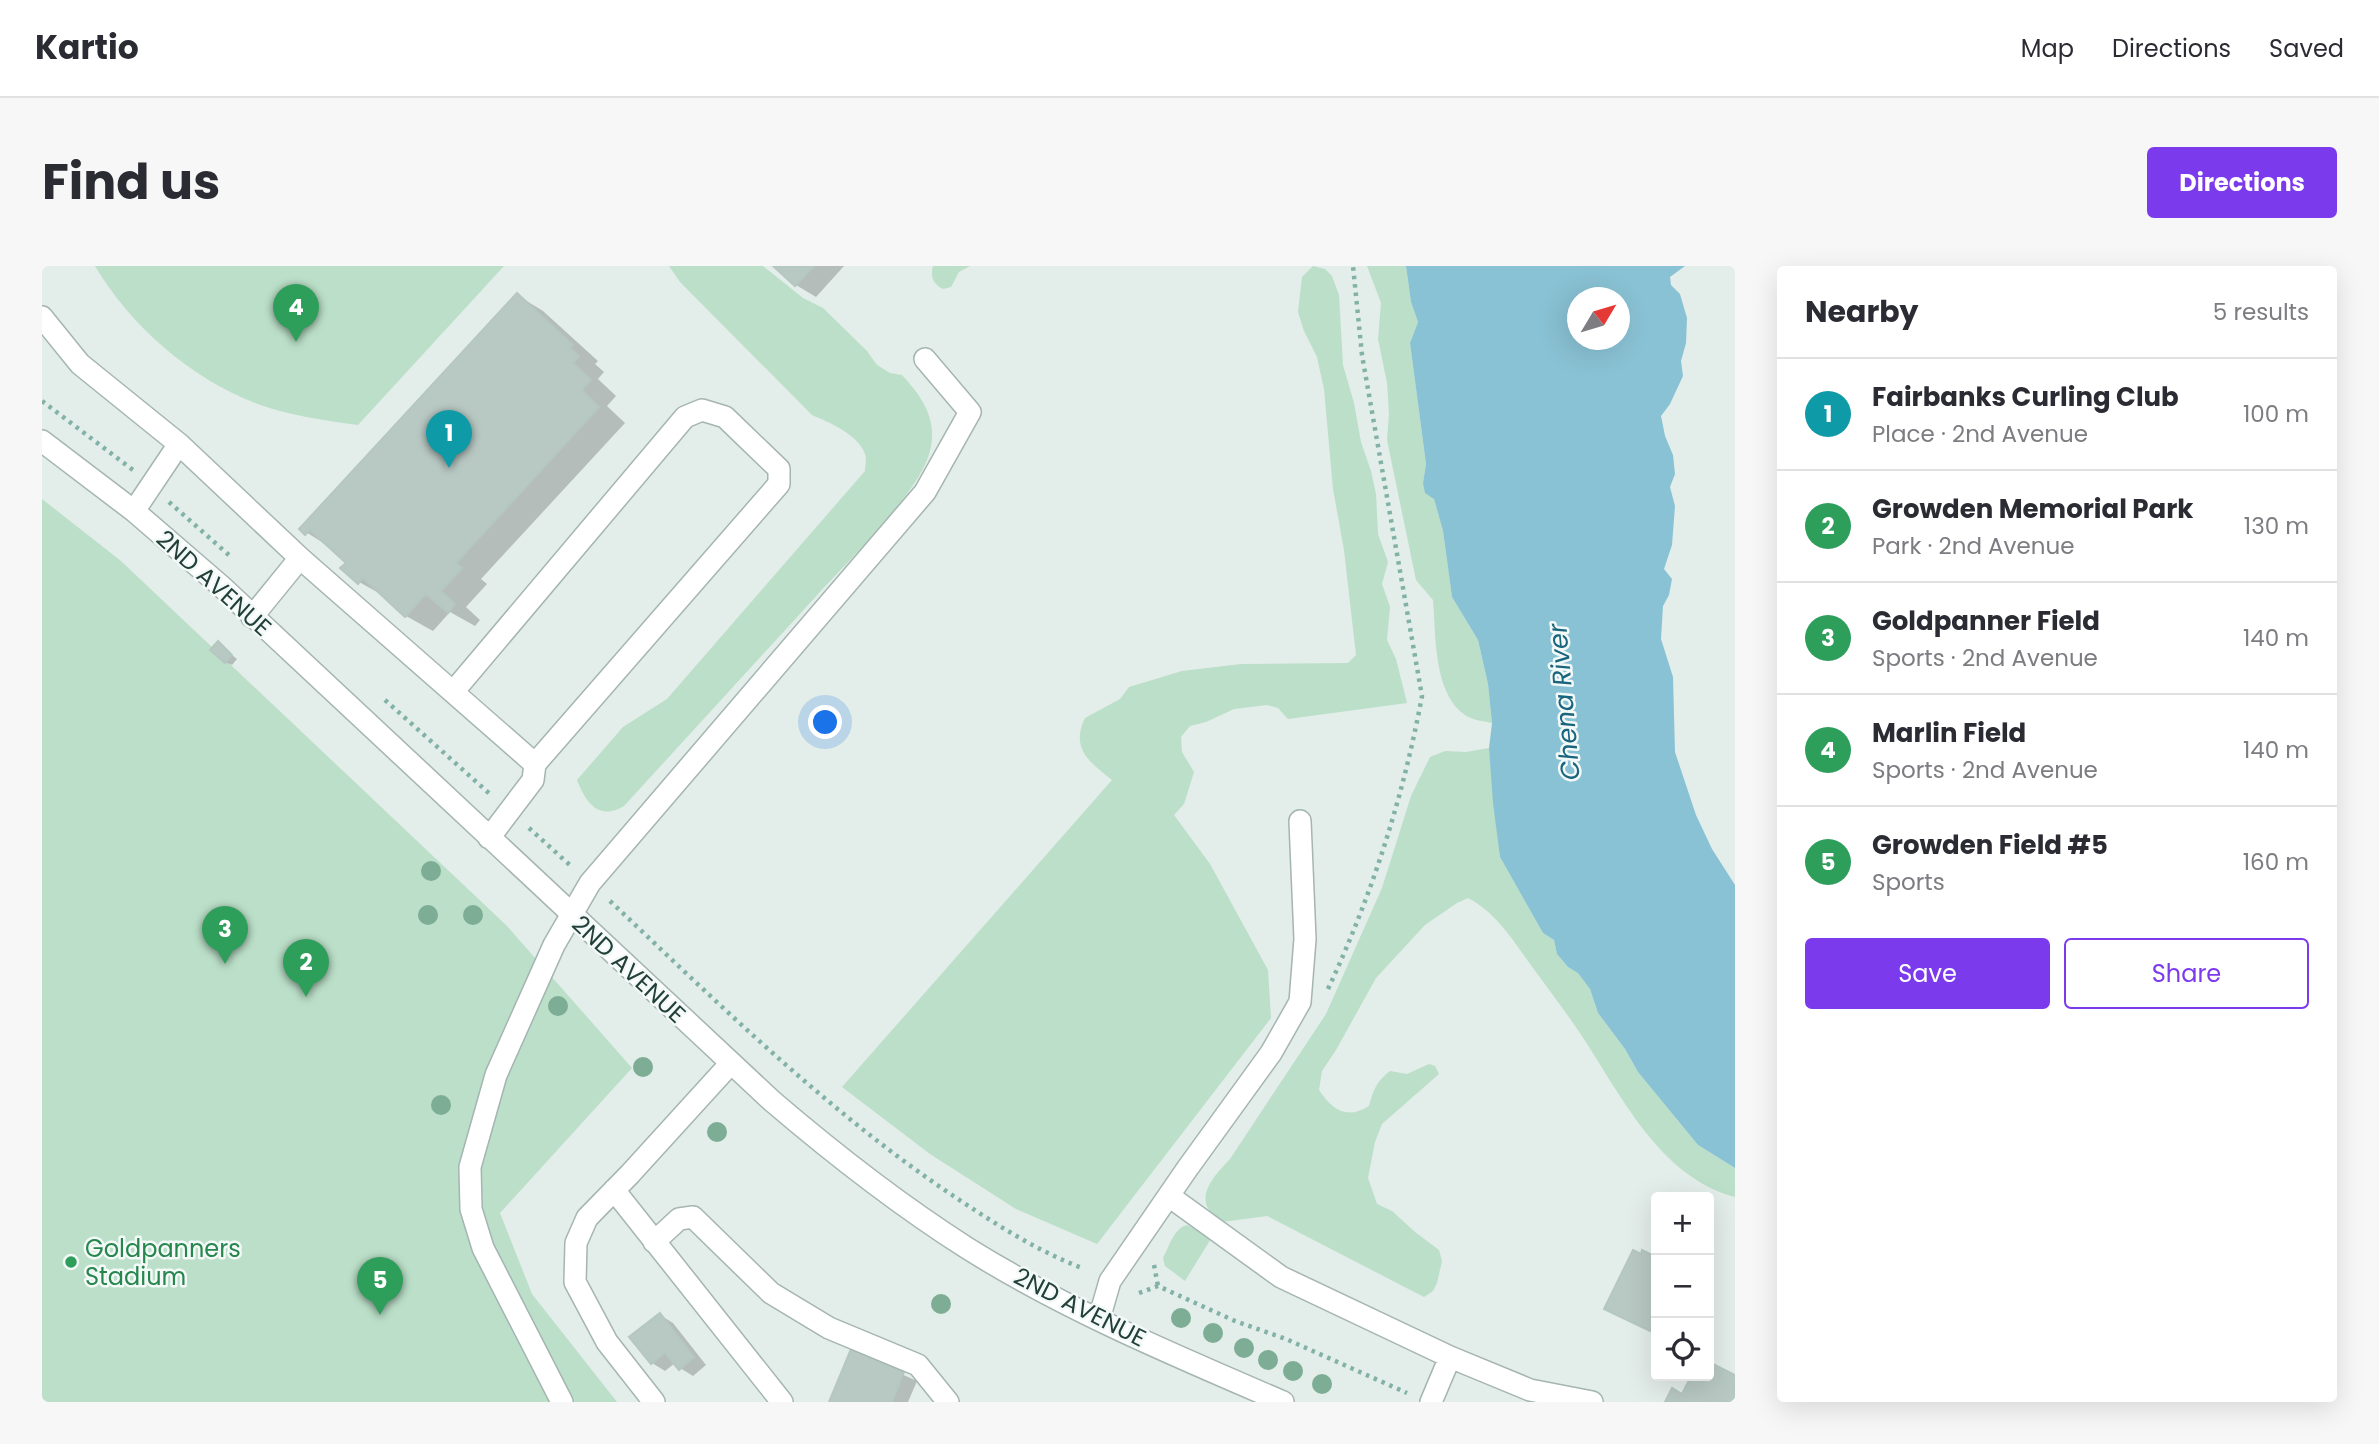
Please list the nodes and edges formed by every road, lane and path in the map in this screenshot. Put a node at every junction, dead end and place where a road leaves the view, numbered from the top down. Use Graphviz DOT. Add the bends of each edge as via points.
graph roads {
  1 [pos="1353,266"];
  2 [pos="42,317"];
  3 [pos="925,359"];
  4 [pos="42,401"];
  5 [pos="42,441"];
  6 [pos="179,444"];
  7 [pos="151,486"];
  8 [pos="134,511"];
  9 [pos="231,557"];
  10 [pos="300,558"];
  11 [pos="253,617"];
  12 [pos="375,691"];
  13 [pos="453,692"];
  14 [pos="535,764"];
  15 [pos="510,811"];
  16 [pos="1300,821"];
  17 [pos="489,838"];
  18 [pos="590,883"];
  19 [pos="572,915"];
  20 [pos="1326,992"];
  21 [pos="731,1063"];
  22 [pos="614,1190"];
  23 [pos="1169,1196"];
  24 [pos="654,1242"];
  25 [pos="1156,1256"];
  26 [pos="1082,1268"];
  27 [pos="1158,1286"];
  28 [pos="1139,1293"];
  29 [pos="1098,1319"];
  30 [pos="1450,1357"];
  31 [pos="1423,1399"];
  32 [pos="562,1402"];
  33 [pos="654,1402"];
  34 [pos="782,1402"];
  35 [pos="948,1402"];
  36 [pos="1283,1402"];
  37 [pos="1592,1402"];
  1 -- 20 [label="path" via="1362,355 1422,696 1393,822 1360,917"];
  2 -- 6 [label="street" via="80,364"];
  3 -- 18 [label="street" via="970,411 925,492"];
  4 -- 7 [label="path"];
  5 -- 8 [label="street, 2ND AVENUE"];
  6 -- 7 [label="street"];
  6 -- 10 [label="street"];
  7 -- 8 [label="street"];
  7 -- 9 [label="path"];
  8 -- 11 [label="street, 2ND AVENUE"];
  10 -- 11 [label="street"];
  10 -- 13 [label="street"];
  11 -- 17 [label="street, 2ND AVENUE"];
  12 -- 15 [label="path"];
  13 -- 14 [label="street"];
  13 -- 14 [label="street" via="685,417 702,410 725,417 779,469 779,484"];
  14 -- 15 [label="street" via="533,780"];
  15 -- 17 [label="street"];
  15 -- 18 [label="path"];
  16 -- 23 [label="street" via="1305,939 1300,1002 1271,1053"];
  17 -- 19 [label="street, 2ND AVENUE"];
  18 -- 19 [label="street"];
  18 -- 26 [label="path" via="801,1078 901,1160 992,1222"];
  19 -- 21 [label="street, 2ND AVENUE"];
  19 -- 32 [label="street" via="542,969 496,1075 470,1167 471,1209 483,1248"];
  21 -- 22 [label="street"];
  21 -- 29 [label="street, 2ND AVENUE" via="835,1156 905,1207 980,1255"];
  22 -- 24 [label="street"];
  22 -- 33 [label="street" via="587,1218 576,1243 575,1282 607,1342"];
  23 -- 29 [label="street" via="1111,1281"];
  23 -- 30 [label="street" via="1281,1277"];
  24 -- 34 [label="street"];
  24 -- 35 [label="street" via="679,1219 693,1217 771,1293 829,1328 918,1365"];
  25 -- 27 [label="path" via="1153,1268"];
  27 -- 28 [label="path"];
  27 -- 31 [label="path"];
  29 -- 36 [label="street, 2ND AVENUE"];
  30 -- 31 [label="street"];
  30 -- 37 [label="street" via="1530,1390"];
}
